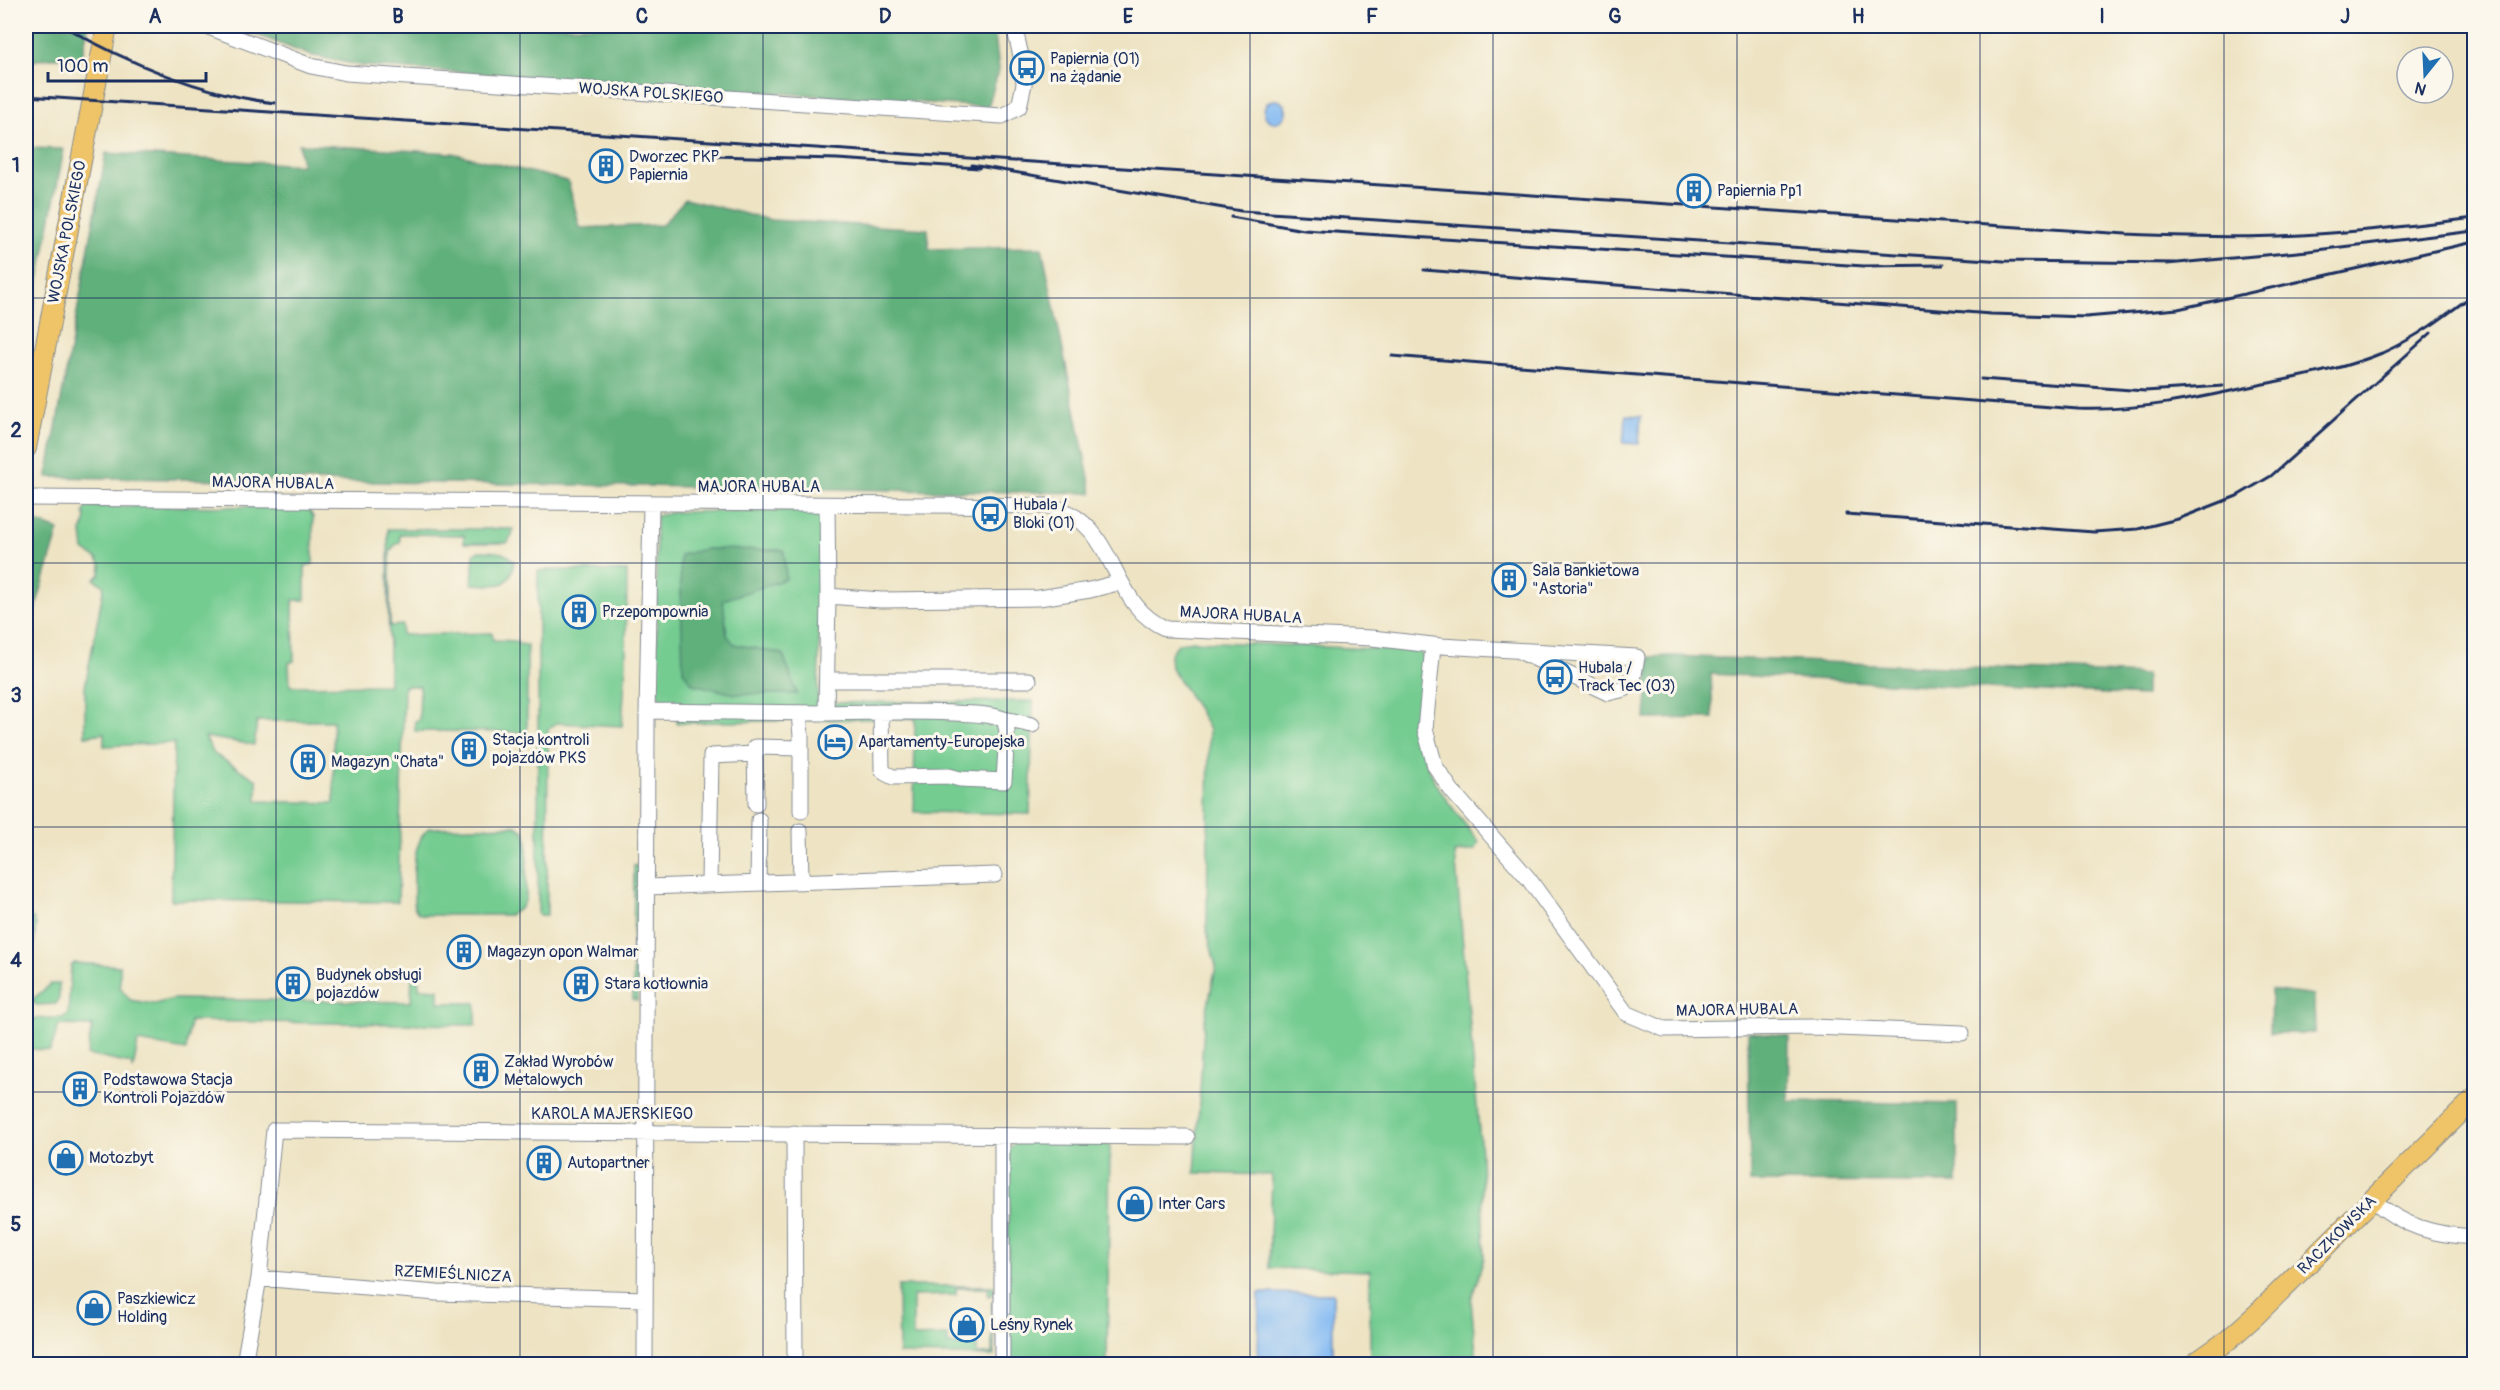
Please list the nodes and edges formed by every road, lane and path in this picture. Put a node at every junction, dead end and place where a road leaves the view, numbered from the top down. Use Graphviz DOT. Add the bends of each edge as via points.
graph roads {
  1 [pos="106,26"];
  2 [pos="206,26"];
  3 [pos="1014,26"];
  4 [pos="26,442"];
  5 [pos="26,498"];
  6 [pos="651,505"];
  7 [pos="827,505"];
  8 [pos="1121,582"];
  9 [pos="828,596"];
  10 [pos="1433,646"];
  11 [pos="1519,651"];
  12 [pos="827,680"];
  13 [pos="1029,680"];
  14 [pos="646,711"];
  15 [pos="799,712"];
  16 [pos="881,712"];
  17 [pos="826,713"];
  18 [pos="1004,719"];
  19 [pos="1032,725"];
  20 [pos="801,748"];
  21 [pos="755,754"];
  22 [pos="756,804"];
  23 [pos="801,811"];
  24 [pos="759,820"];
  25 [pos="800,831"];
  26 [pos="995,875"];
  27 [pos="801,882"];
  28 [pos="758,883"];
  29 [pos="709,885"];
  30 [pos="646,887"];
  31 [pos="1962,1033"];
  32 [pos="2475,1099"];
  33 [pos="646,1132"];
  34 [pos="794,1133"];
  35 [pos="1002,1136"];
  36 [pos="1187,1137"];
  37 [pos="2373,1200"];
  38 [pos="2475,1237"];
  39 [pos="259,1278"];
  40 [pos="645,1299"];
  41 [pos="244,1365"];
  42 [pos="645,1365"];
  43 [pos="795,1365"];
  44 [pos="1002,1365"];
  45 [pos="2194,1365"];
  1 -- 4 [label="main road, WOJSKA POLSKIEGO"];
  2 -- 3 [label="street, WOJSKA POLSKIEGO" via="311,66 346,73 1002,116 1019,107 1024,84"];
  5 -- 6 [label="street, MAJORA HUBALA"];
  6 -- 7 [label="street, MAJORA HUBALA"];
  6 -- 14 [label="street"];
  7 -- 8 [label="street, MAJORA HUBALA" via="1062,509 1092,531"];
  7 -- 9 [label="street"];
  8 -- 9 [label="street" via="1040,598 881,600"];
  8 -- 10 [label="street, MAJORA HUBALA" via="1143,615 1167,629 1372,638"];
  9 -- 12 [label="street"];
  10 -- 11 [label="street, MAJORA HUBALA"];
  10 -- 31 [label="street, MAJORA HUBALA" via="1425,729 1436,766 1452,791 1528,878 1626,1013 1665,1029 1814,1027"];
  11 -- 11 [label="street, MAJORA HUBALA" via="1608,693 1625,689 1634,675 1637,657"];
  12 -- 13 [label="street"];
  12 -- 17 [label="street"];
  14 -- 15 [label="street"];
  14 -- 30 [label="street"];
  15 -- 17 [label="street"];
  15 -- 20 [label="street"];
  16 -- 17 [label="street"];
  16 -- 18 [label="street" via="991,714"];
  16 -- 18 [label="street" via="882,769 893,777 949,776 1004,781"];
  18 -- 19 [label="street"];
  20 -- 21 [label="street" via="755,747"];
  20 -- 23 [label="street"];
  21 -- 22 [label="street"];
  21 -- 29 [label="street" via="711,756"];
  24 -- 28 [label="street"];
  25 -- 27 [label="street"];
  26 -- 27 [label="street"];
  27 -- 28 [label="street"];
  28 -- 29 [label="street"];
  29 -- 30 [label="street"];
  30 -- 33 [label="street"];
  32 -- 37 [label="main road, RACZKOWSKA"];
  33 -- 34 [label="street, KAROLA MAJERSKIEGO"];
  33 -- 39 [label="street, KAROLA MAJERSKIEGO" via="274,1130"];
  33 -- 40 [label="street"];
  34 -- 35 [label="street, KAROLA MAJERSKIEGO"];
  34 -- 43 [label="street"];
  35 -- 36 [label="street, KAROLA MAJERSKIEGO"];
  35 -- 44 [label="street"];
  37 -- 38 [label="street" via="2392,1215 2428,1232"];
  37 -- 45 [label="main road, RACZKOWSKA" via="2256,1315"];
  39 -- 40 [label="street, RZEMIEŚLNICZA" via="437,1293"];
  39 -- 41 [label="street, KAROLA MAJERSKIEGO"];
  40 -- 42 [label="street"];
}
